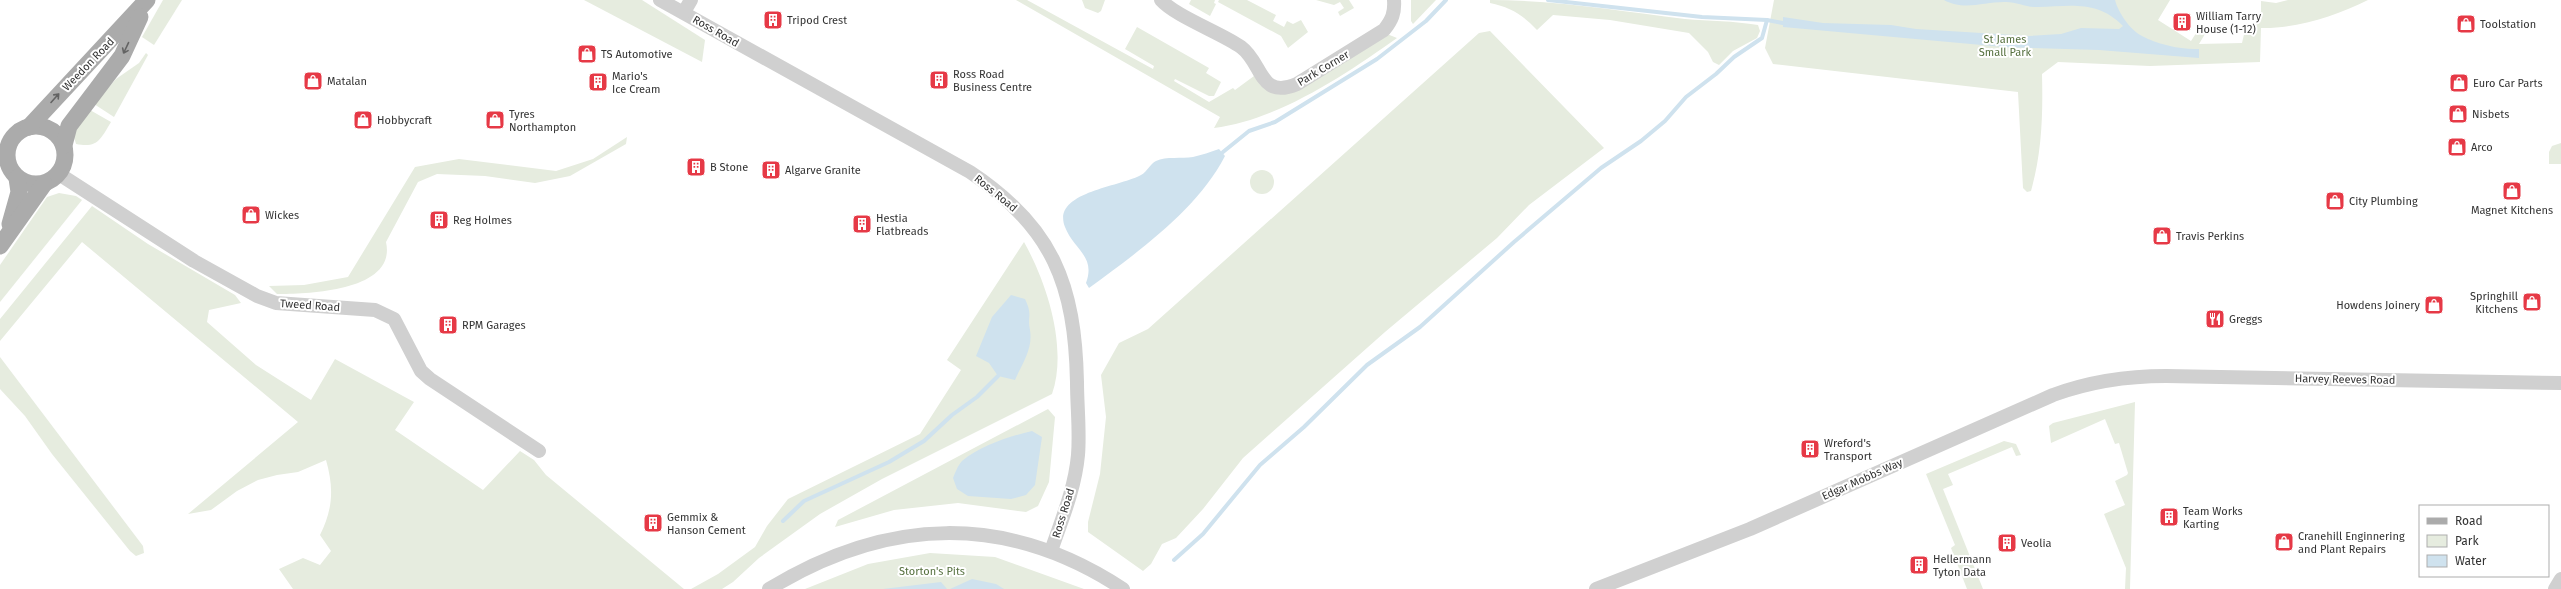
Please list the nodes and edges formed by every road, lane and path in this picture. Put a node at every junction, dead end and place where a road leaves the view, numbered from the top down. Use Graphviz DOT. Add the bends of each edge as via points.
graph roads {
  1 [pos="148,0"];
  2 [pos="660,0"];
  3 [pos="691,0"];
  4 [pos="1161,0"];
  5 [pos="1394,0"];
  6 [pos="684,12"];
  7 [pos="29,127"];
  8 [pos="64,145"];
  9 [pos="3,154"];
  10 [pos="59,174"];
  11 [pos="17,178"];
  12 [pos="44,184"];
  13 [pos="2,243"];
  14 [pos="2129,377"];
  15 [pos="2561,383"];
  16 [pos="539,451"];
  17 [pos="1052,551"];
  18 [pos="2561,579"];
  19 [pos="769,589"];
  20 [pos="1123,589"];
  21 [pos="1596,589"];
  22 [pos="2555,589"];
  7 -- 1 [label="main road, Weedon Road, one-way"];
  1 -- 8 [label="main road, Weedon Road, one-way" via="122,56 69,126"];
  2 -- 6 [label="street, Ross Road"];
  3 -- 6 [label="street"];
  4 -- 5 [label="street, Park Corner" via="1242,47 1266,83 1286,89 1384,30 1392,20"];
  6 -- 17 [label="street, Ross Road" via="970,172 1014,206 1044,242 1061,277 1073,317 1078,422 1075,474"];
  7 -- 8 [label="main road" via="46,128 60,138"];
  7 -- 9 [label="main road" via="13,137"];
  8 -- 10 [label="main road" via="65,162"];
  9 -- 11 [label="main road"];
  10 -- 12 [label="main road"];
  10 -- 16 [label="street, Tweed Road" via="194,261 257,296 276,303 375,310 394,319 421,370 430,379"];
  11 -- 12 [label="main road" via="35,185"];
  11 -- 13 [label="main road" via="19,192 16,206"];
  12 -- 13 [label="main road"];
  14 -- 15 [label="street, Harvey Reeves Road"];
  14 -- 21 [label="street, Edgar Mobbs Way" via="2087,384 2054,395 1750,529"];
  17 -- 19 [label="street" via="1024,543 974,535 915,535 842,552"];
  17 -- 20 [label="street" via="1084,565"];
  18 -- 22 [label="street"];
}
